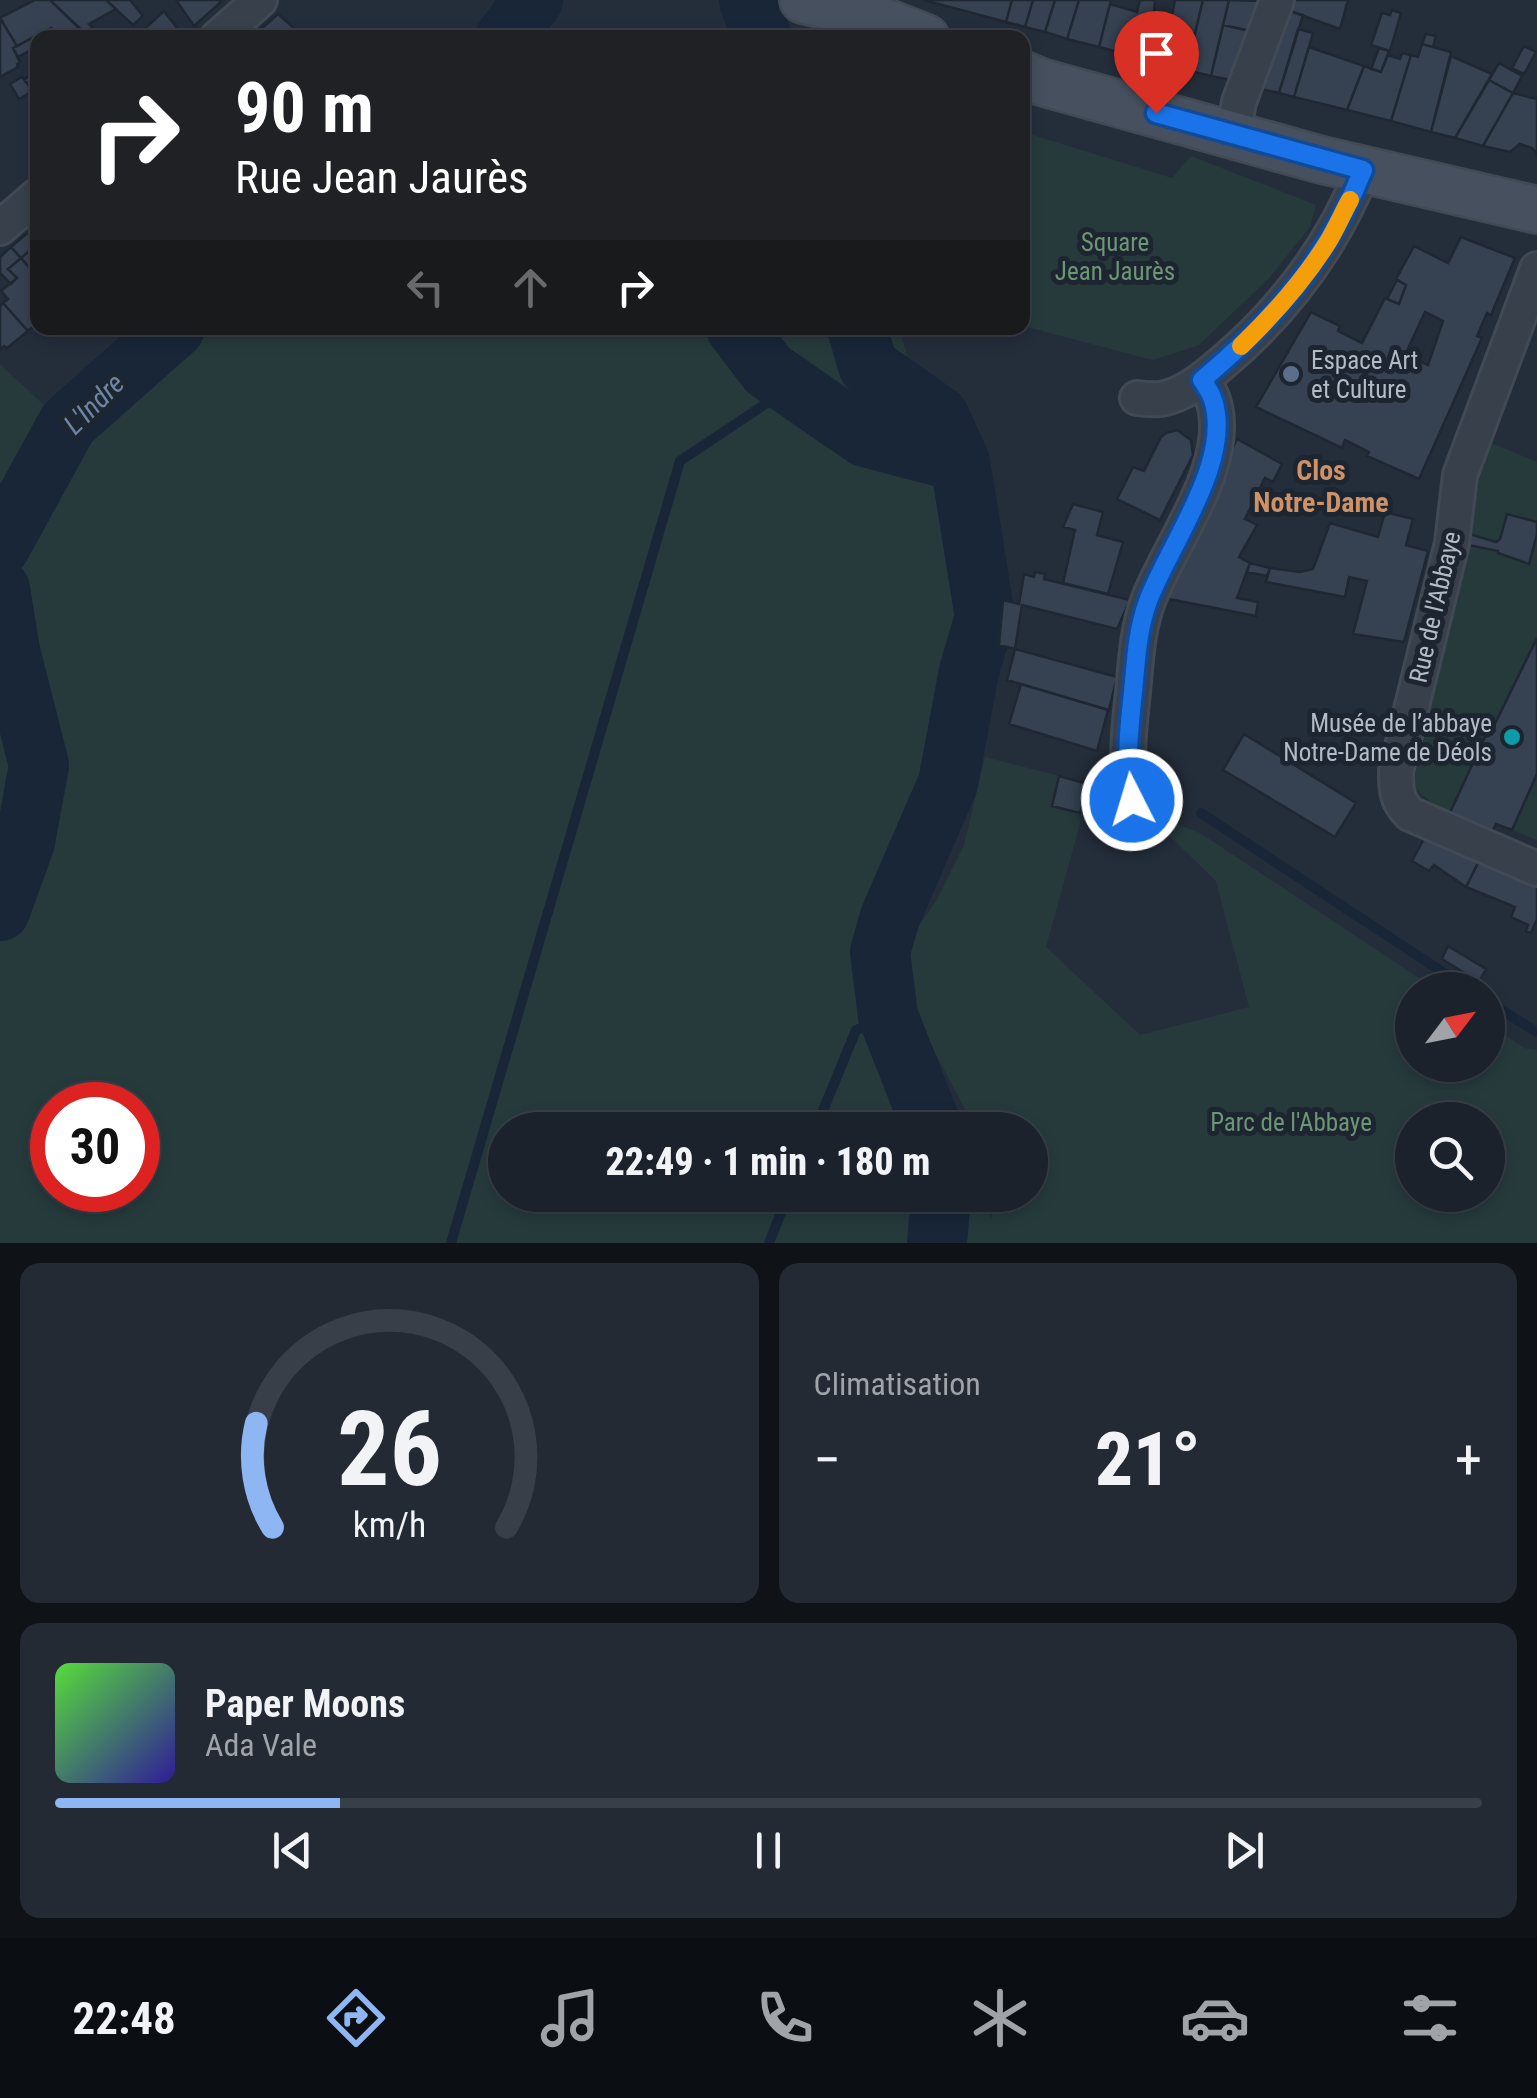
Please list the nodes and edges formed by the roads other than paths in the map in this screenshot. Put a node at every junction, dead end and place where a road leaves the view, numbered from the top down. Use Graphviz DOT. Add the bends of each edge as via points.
graph roads {
  1 [pos="260,0"];
  2 [pos="803,0"];
  3 [pos="1277,0"];
  4 [pos="226,30"];
  5 [pos="906,30"];
  6 [pos="1030,77"];
  7 [pos="1233,134"];
  8 [pos="1363,170"];
  9 [pos="30,202"];
  10 [pos="1537,210"];
  11 [pos="0,228"];
  12 [pos="1537,269"];
  13 [pos="1202,380"];
  14 [pos="1137,398"];
  15 [pos="1132,800"];
  16 [pos="1537,869"];
  1 -- 4 [label="street"];
  2 -- 5 [label="main road"];
  3 -- 7 [label="street"];
  6 -- 7 [label="main road"];
  7 -- 8 [label="main road"];
  8 -- 10 [label="main road"];
  8 -- 13 [label="street" via="1304,280"];
  9 -- 11 [label="street"];
  12 -- 16 [label="street, Rue de l'Abbaye" via="1460,475 1452,543 1396,787 1398,802 1410,814"];
  13 -- 14 [label="street" via="1158,400"];
  13 -- 15 [label="street" via="1217,421 1214,454 1140,628 1126,763"];
}
